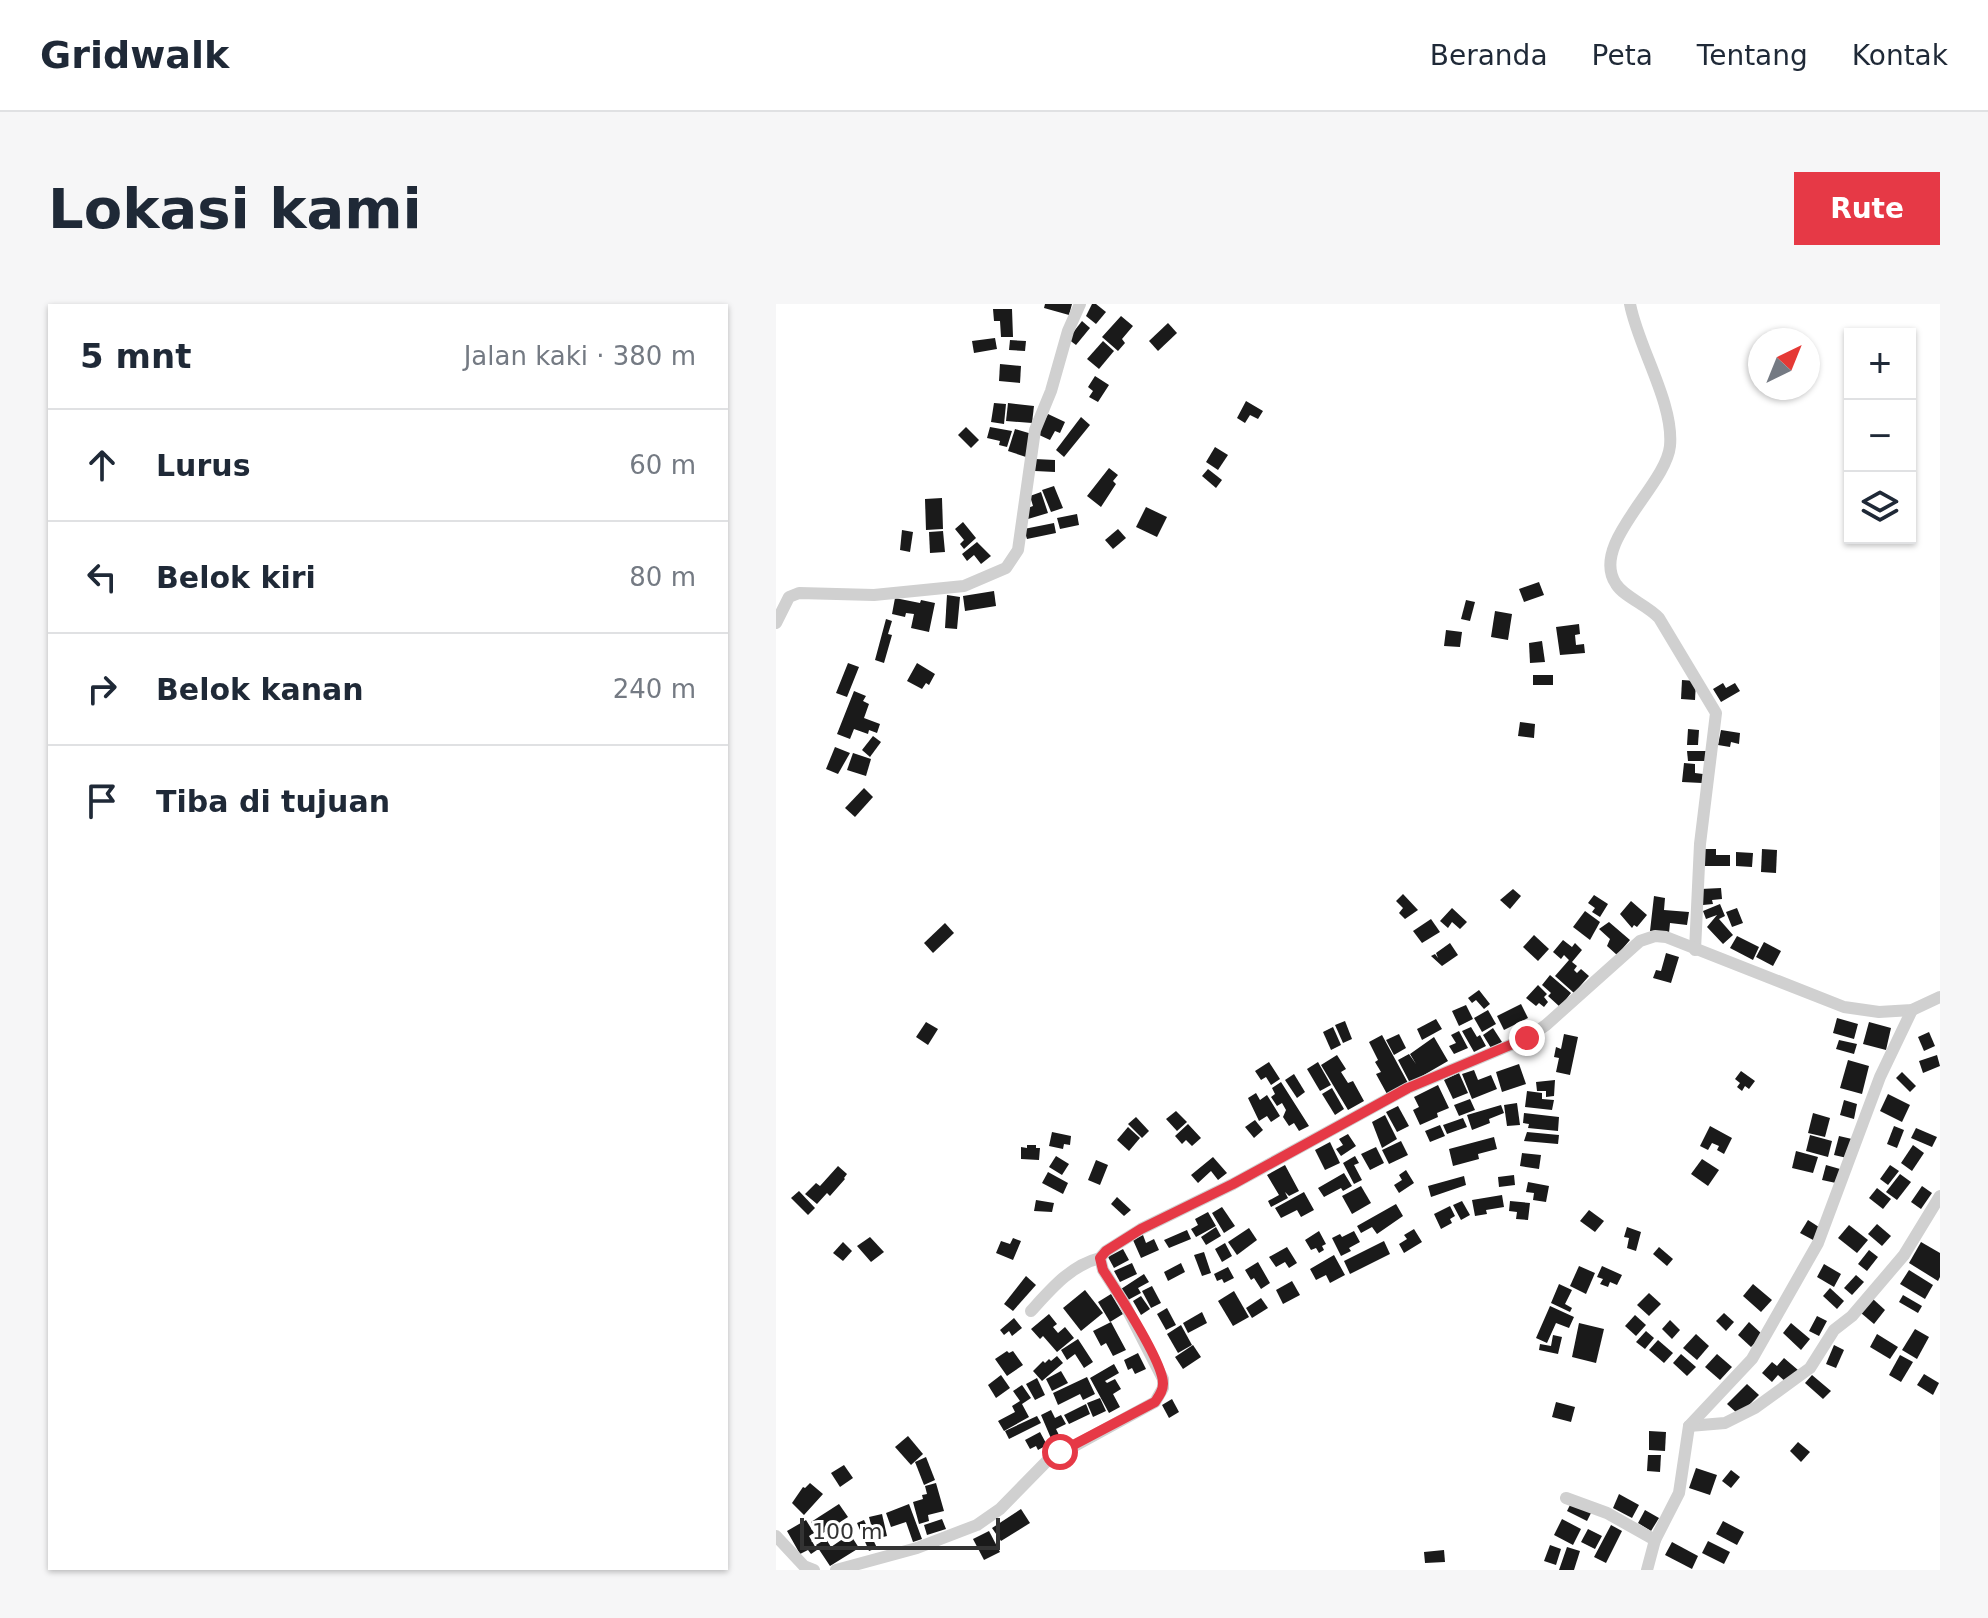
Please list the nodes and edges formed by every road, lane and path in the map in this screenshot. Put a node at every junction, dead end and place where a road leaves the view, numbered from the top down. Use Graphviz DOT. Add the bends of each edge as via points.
graph roads {
  1 [pos="1080,304"];
  2 [pos="1630,304"];
  3 [pos="776,623"];
  4 [pos="1695,950"];
  5 [pos="1940,997"];
  6 [pos="1912,1010"];
  7 [pos="1940,1196"];
  8 [pos="1100,1258"];
  9 [pos="1031,1311"];
  10 [pos="1689,1426"];
  11 [pos="1566,1498"];
  12 [pos="776,1536"];
  13 [pos="1655,1540"];
  14 [pos="814,1570"];
  15 [pos="836,1570"];
  16 [pos="1647,1570"];
  1 -- 3 [label="street" via="1035,430 1018,550 1006,568 964,586 874,595 799,593 789,597"];
  2 -- 4 [label="street" via="1669,423 1670,448 1612,553 1610,568 1620,590 1659,618 1716,713 1700,844"];
  4 -- 6 [label="street" via="1844,1007"];
  4 -- 8 [label="street" via="1666,937 1640,941 1527,1038 1408,1088 1141,1229"];
  5 -- 6 [label="street"];
  6 -- 10 [label="street" via="1880,1077 1818,1243 1752,1359"];
  7 -- 10 [label="street" via="1904,1255 1834,1330 1810,1368 1779,1393 1725,1423"];
  8 -- 9 [label="street" via="1083,1262"];
  8 -- 15 [label="street" via="1163,1379 1155,1402 1047,1461 977,1525"];
  10 -- 13 [label="street" via="1679,1493"];
  11 -- 13 [label="street"];
  12 -- 14 [label="street"];
  13 -- 16 [label="street"];
}
